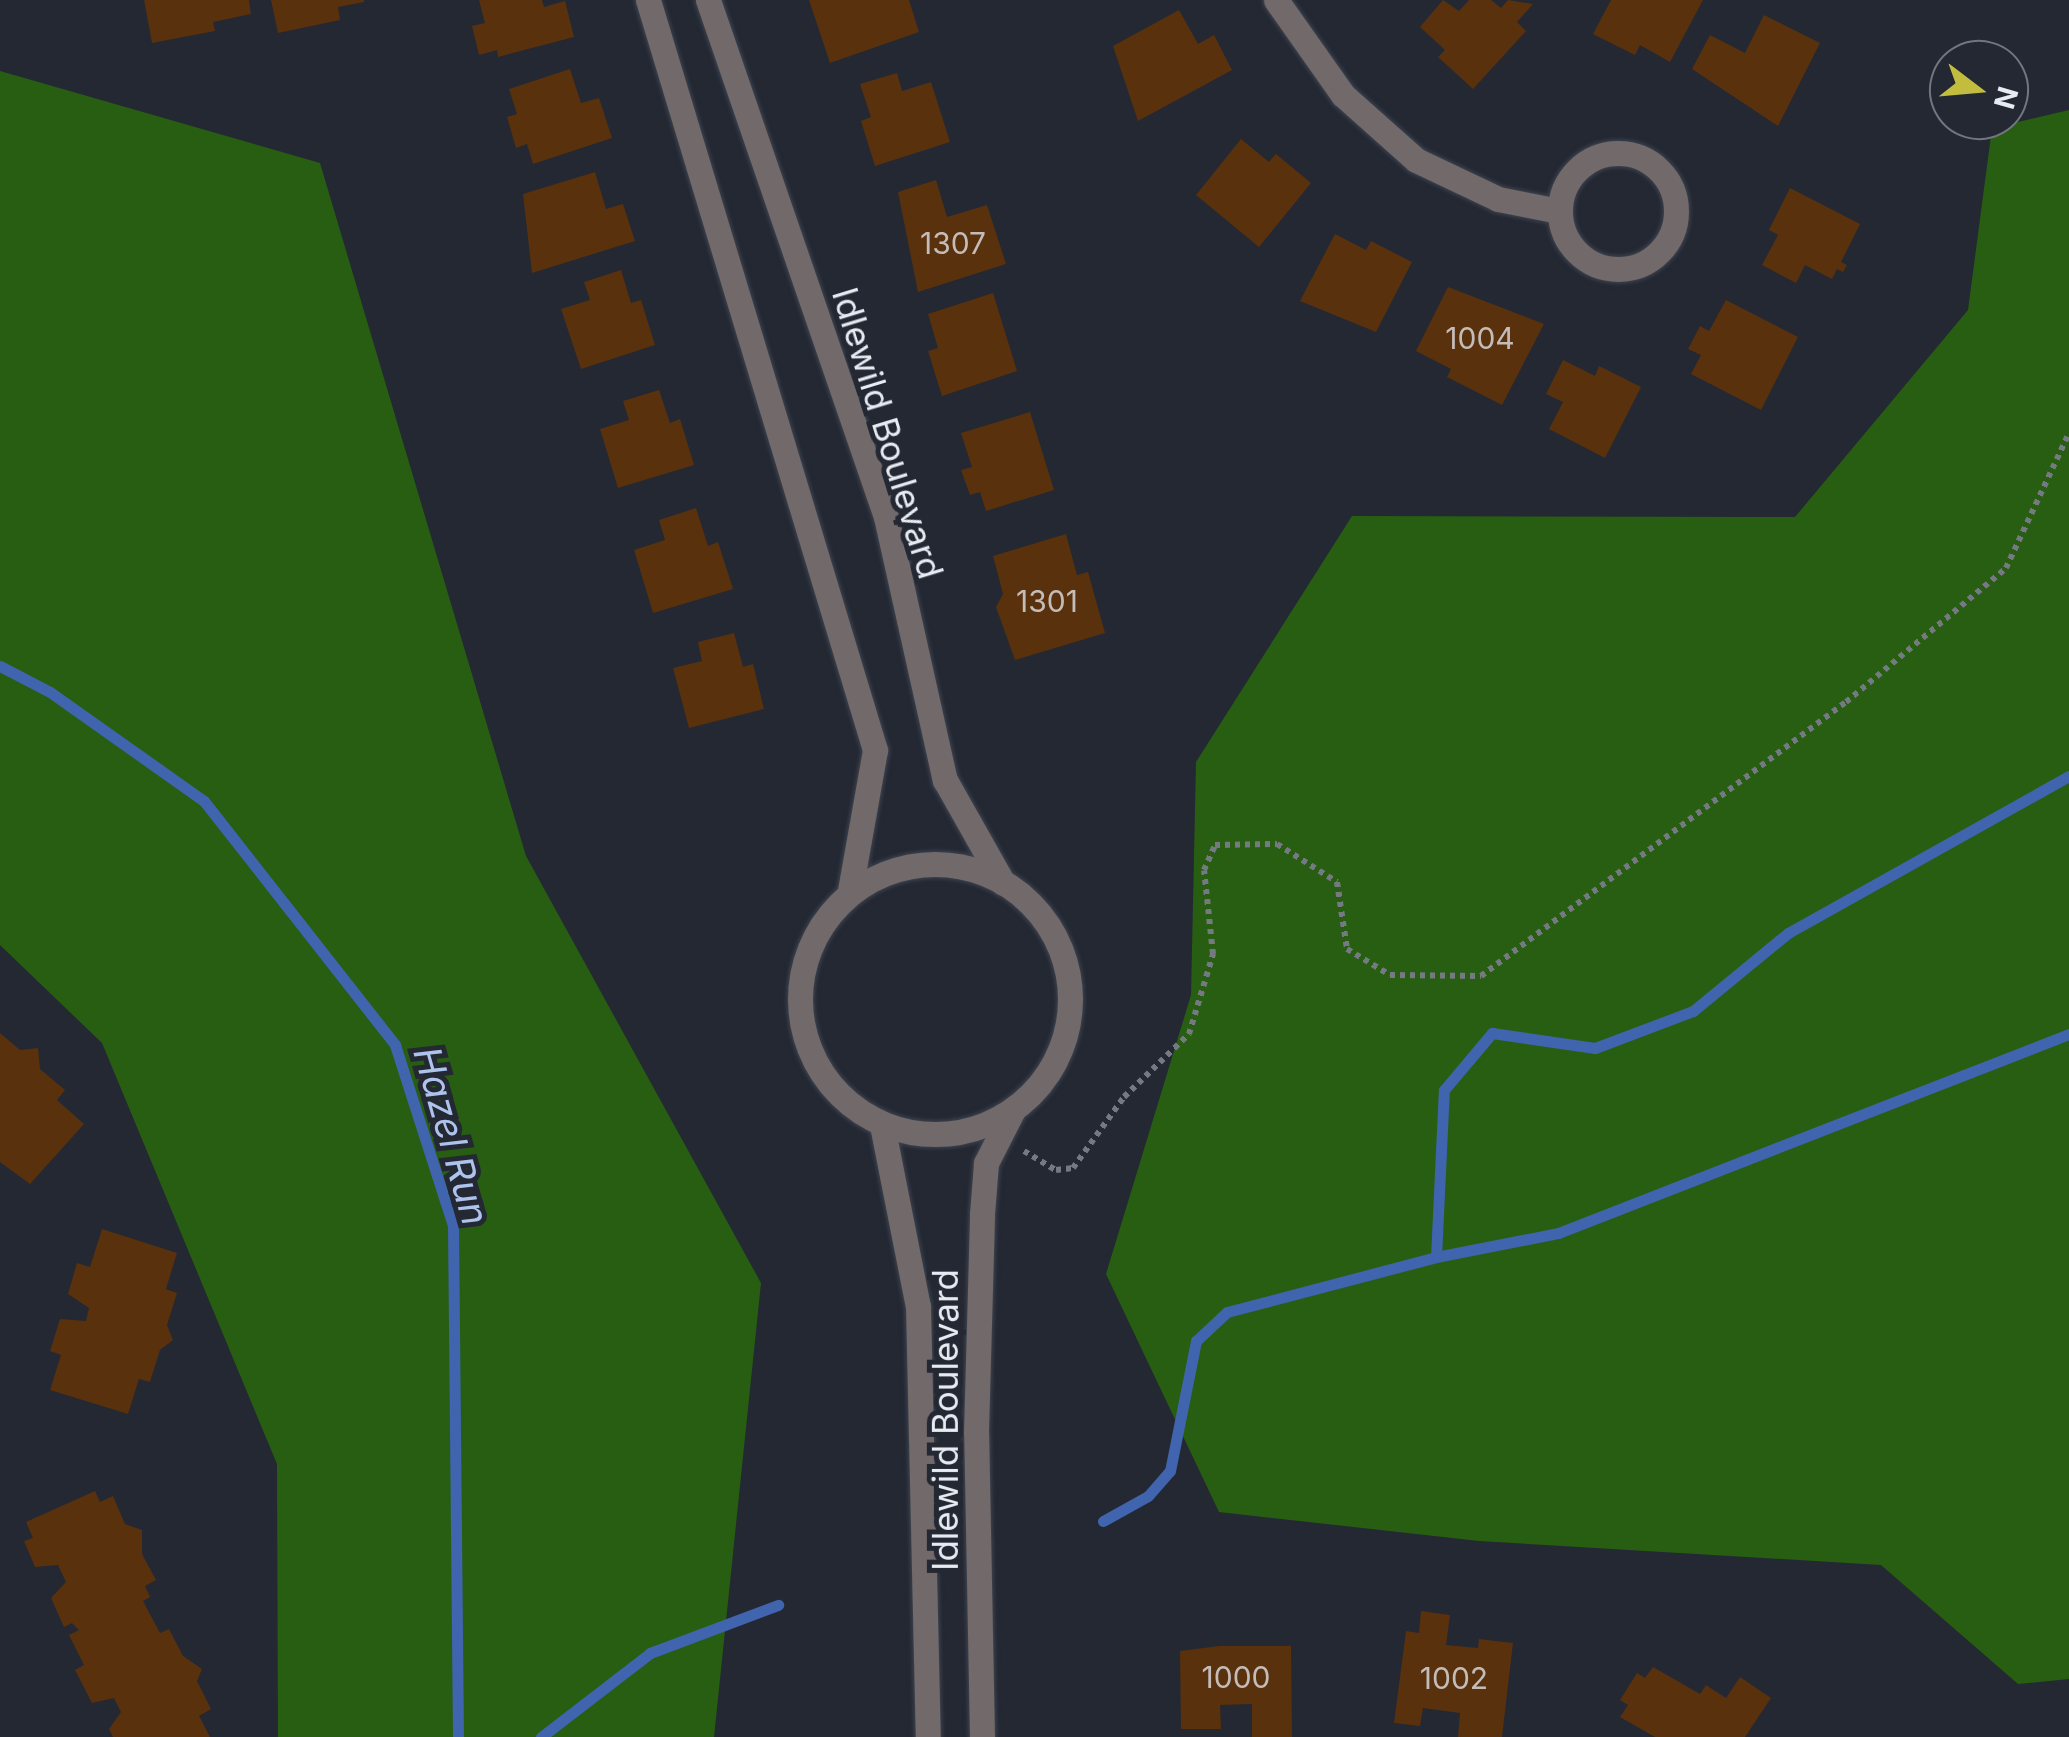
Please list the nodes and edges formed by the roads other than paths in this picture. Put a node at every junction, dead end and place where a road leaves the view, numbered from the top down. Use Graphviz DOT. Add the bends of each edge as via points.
graph roads {
  1 [pos="648,0"];
  2 [pos="708,0"];
  3 [pos="1276,0"];
  4 [pos="1559,212"];
  5 [pos="1003,883"];
  6 [pos="850,891"];
  7 [pos="1013,1110"];
  8 [pos="882,1125"];
  9 [pos="928,1737"];
  10 [pos="982,1737"];
  1 -- 6 [label="street" via="875,750"];
  2 -- 5 [label="street, Idlewild Boulevard" via="886,517 945,780"];
  3 -- 4 [label="street" via="1342,95 1416,160 1498,199"];
  4 -- 4 [label="street" via="1572,248 1586,261 1624,270 1642,265 1670,239 1676,201 1670,183 1641,157 1603,154 1572,175"];
  5 -- 6 [label="street" via="963,865 924,862 888,870"];
  5 -- 7 [label="street" via="1035,906 1060,945 1071,990 1066,1036 1046,1078"];
  6 -- 8 [label="street" via="806,954 799,995 804,1036 820,1073 847,1104"];
  7 -- 8 [label="street" via="972,1130 941,1134"];
  7 -- 10 [label="street, Idlewild Boulevard" via="986,1163 982,1214 976,1432"];
  8 -- 9 [label="street, Idlewild Boulevard" via="918,1306"];
}
